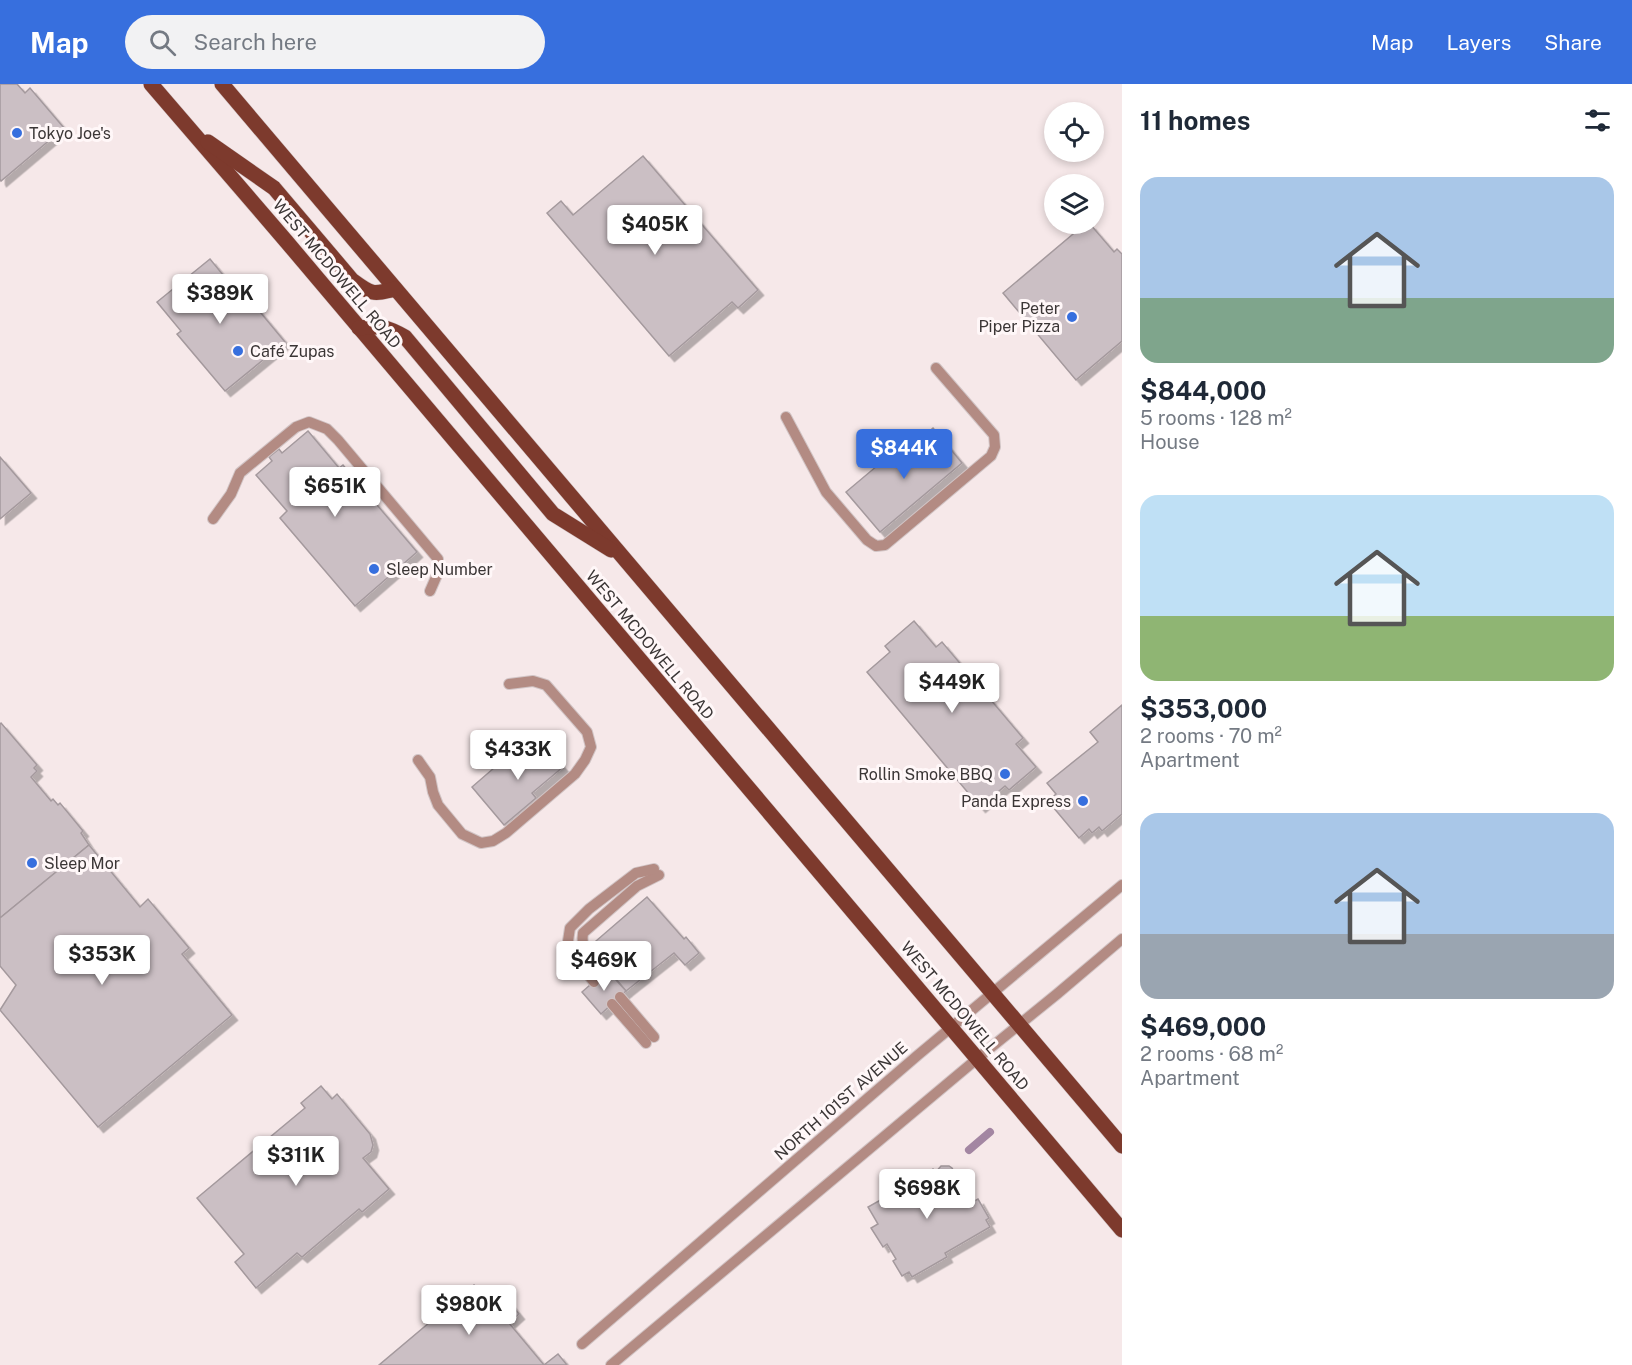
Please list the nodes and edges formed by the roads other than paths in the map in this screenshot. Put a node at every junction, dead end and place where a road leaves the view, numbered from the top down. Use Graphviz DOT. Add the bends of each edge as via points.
graph roads {
  1 [pos="151,84"];
  2 [pos="222,84"];
  3 [pos="189,128"];
  4 [pos="395,289"];
  5 [pos="359,327"];
  6 [pos="936,368"];
  7 [pos="786,417"];
  8 [pos="213,519"];
  9 [pos="623,558"];
  10 [pos="430,591"];
  11 [pos="509,684"];
  12 [pos="418,759"];
  13 [pos="656,872"];
  14 [pos="1122,885"];
  15 [pos="1122,939"];
  16 [pos="598,978"];
  17 [pos="992,993"];
  18 [pos="616,1000"];
  19 [pos="1020,1025"];
  20 [pos="952,1027"];
  21 [pos="650,1040"];
  22 [pos="978,1058"];
  23 [pos="1122,1146"];
  24 [pos="1122,1230"];
  25 [pos="582,1344"];
  26 [pos="611,1365"];
  1 -- 3 [label="main road, WEST MCDOWELL ROAD"];
  2 -- 4 [label="main road"];
  3 -- 4 [label="main road" via="274,188 352,280 376,294"];
  3 -- 5 [label="main road, WEST MCDOWELL ROAD"];
  4 -- 9 [label="main road"];
  5 -- 9 [label="main road" via="380,326 405,337 553,514"];
  5 -- 20 [label="main road, WEST MCDOWELL ROAD"];
  6 -- 7 [label="lane" via="994,435 995,447 991,456 885,545 876,546 867,540 826,492"];
  8 -- 10 [label="lane" via="240,473 296,427 309,422 327,429 338,440 438,559"];
  9 -- 17 [label="main road"];
  11 -- 12 [label="lane" via="533,681 546,685 587,732 591,747 575,774 506,833 482,843 462,834 438,805 430,777"];
  13 -- 16 [label="lane" via="636,873 570,928 568,941 573,955"];
  14 -- 17 [label="lane, NORTH 101ST AVENUE"];
  15 -- 19 [label="lane"];
  17 -- 19 [label="main road"];
  17 -- 20 [label="lane, NORTH 101ST AVENUE"];
  18 -- 21 [label="lane"];
  19 -- 22 [label="lane"];
  19 -- 23 [label="main road"];
  20 -- 22 [label="main road, WEST MCDOWELL ROAD"];
  20 -- 25 [label="lane, NORTH 101ST AVENUE"];
  22 -- 24 [label="main road, WEST MCDOWELL ROAD"];
  22 -- 26 [label="lane"];
}
